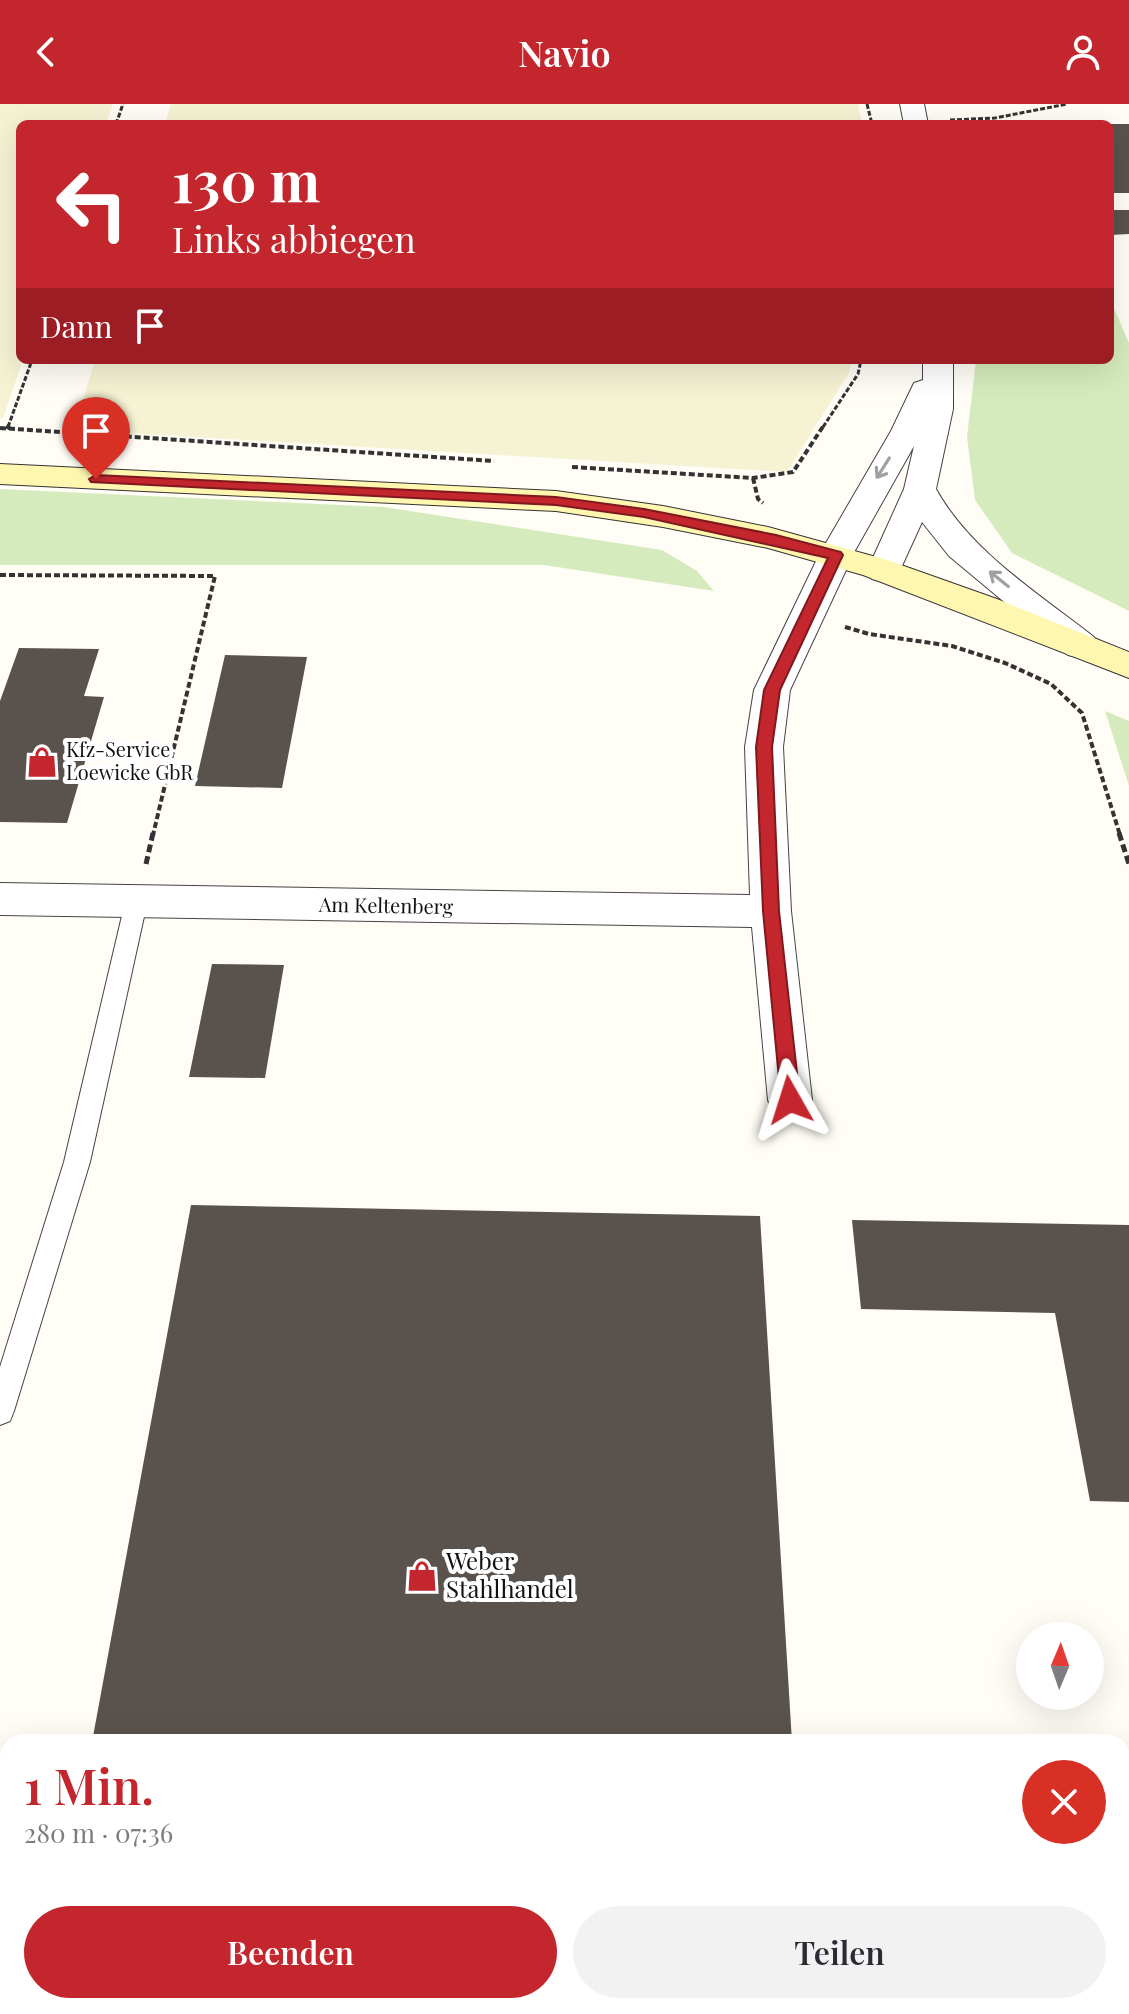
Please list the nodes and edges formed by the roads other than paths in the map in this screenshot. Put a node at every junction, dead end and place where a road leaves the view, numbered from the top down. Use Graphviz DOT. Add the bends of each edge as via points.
graph roads {
  1 [pos="935,364"];
  2 [pos="937,364"];
  3 [pos="0,474"];
  4 [pos="920,489"];
  5 [pos="836,555"];
  6 [pos="884,571"];
  7 [pos="1081,646"];
  8 [pos="1129,666"];
  9 [pos="0,899"];
  10 [pos="136,903"];
  11 [pos="771,911"];
  12 [pos="790,1100"];
  13 [pos="0,1411"];
  1 -- 5 [label="street, one-way" via="905,433"];
  2 -- 4 [label="street" via="938,409"];
  3 -- 5 [label="main road" via="556,501 658,516"];
  4 -- 6 [label="street"];
  7 -- 4 [label="street, one-way" via="961,548 938,522"];
  5 -- 6 [label="main road"];
  5 -- 11 [label="street" via="772,690 764,747"];
  6 -- 7 [label="main road"];
  7 -- 8 [label="main road"];
  9 -- 10 [label="street, Am Keltenberg"];
  10 -- 11 [label="street, Am Keltenberg"];
  10 -- 13 [label="lane" via="77,1162"];
  11 -- 12 [label="street"];
}
